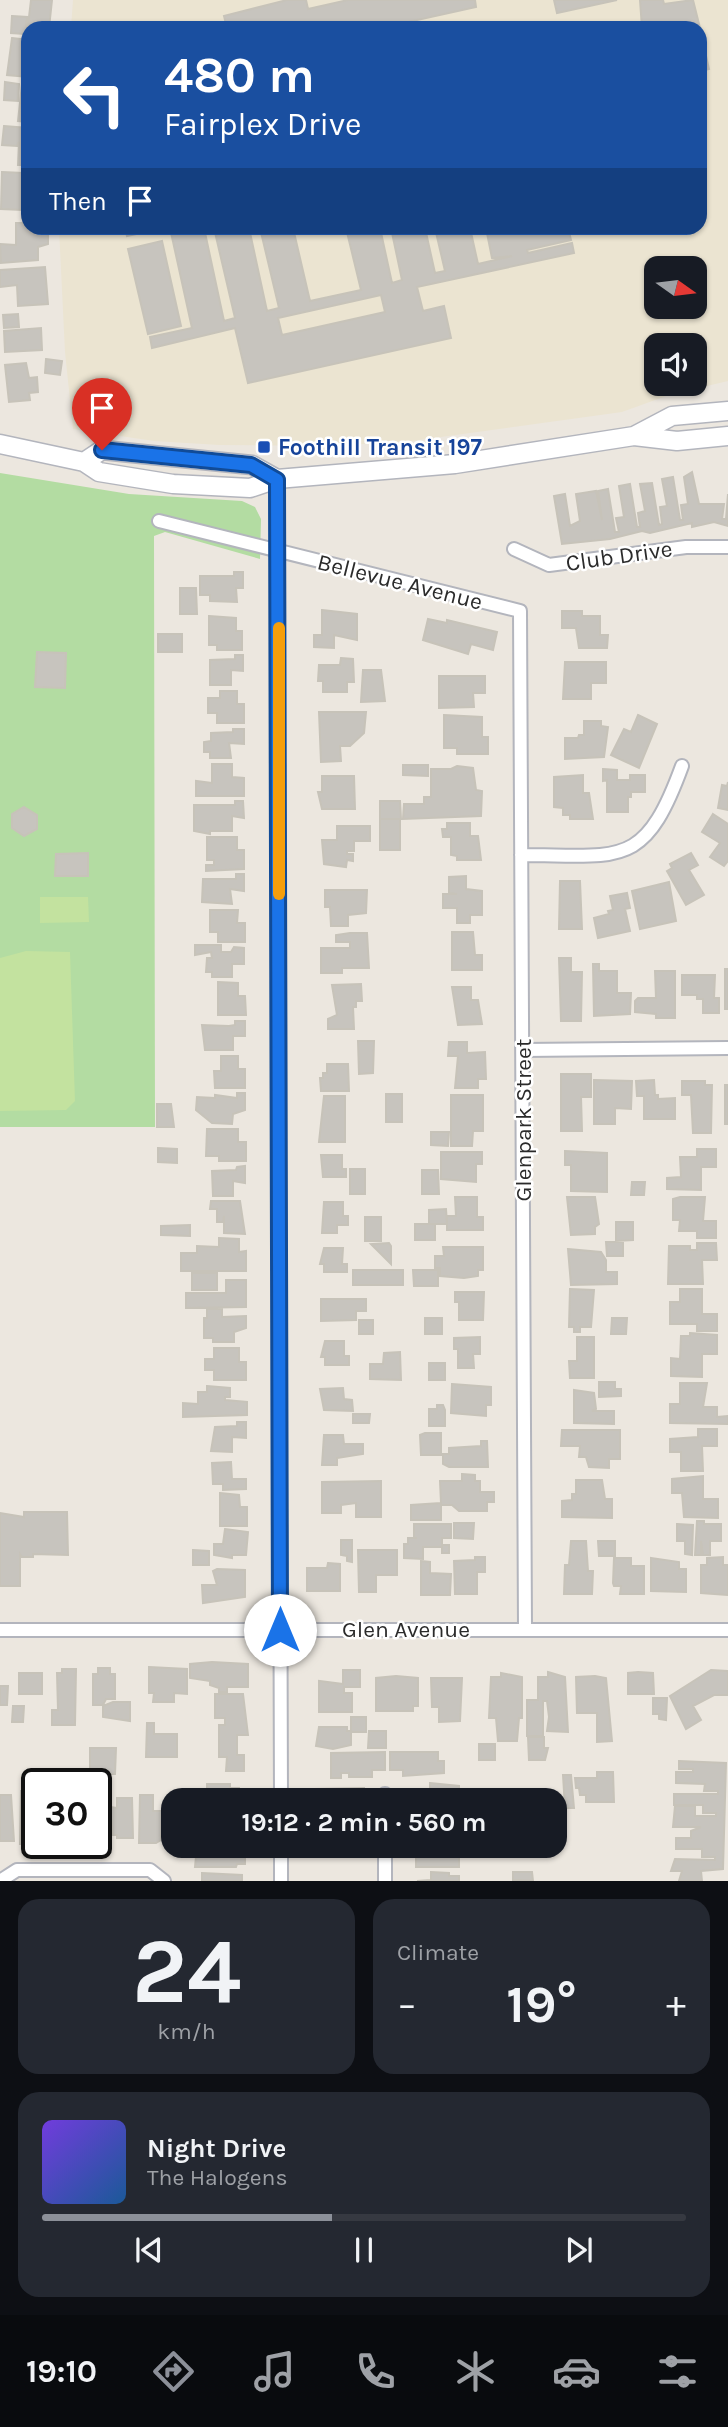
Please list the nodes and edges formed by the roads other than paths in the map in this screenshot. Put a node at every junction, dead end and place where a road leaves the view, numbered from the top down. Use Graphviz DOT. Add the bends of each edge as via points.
graph roads {
  1 [pos="728,411"];
  2 [pos="634,436"];
  3 [pos="728,436"];
  4 [pos="0,444"];
  5 [pos="84,462"];
  6 [pos="277,480"];
  7 [pos="159,521"];
  8 [pos="728,547"];
  9 [pos="514,549"];
  10 [pos="279,552"];
  11 [pos="520,611"];
  12 [pos="682,766"];
  13 [pos="522,855"];
  14 [pos="728,1048"];
  15 [pos="523,1050"];
  16 [pos="525,1628"];
  17 [pos="0,1630"];
  18 [pos="280,1630"];
  19 [pos="728,1630"];
  20 [pos="281,1788"];
  21 [pos="281,1858"];
  22 [pos="385,1858"];
  23 [pos="0,1881"];
  24 [pos="164,1881"];
  25 [pos="281,1881"];
  26 [pos="385,1881"];
  1 -- 2 [label="main road" via="672,416"];
  2 -- 3 [label="main road" via="677,440"];
  2 -- 6 [label="main road" via="456,464"];
  4 -- 5 [label="main road"];
  5 -- 6 [label="main road" via="99,472 173,484 250,488"];
  5 -- 6 [label="main road" via="102,450 251,465"];
  6 -- 10 [label="street"];
  7 -- 10 [label="street, Bellevue Avenue"];
  8 -- 9 [label="street, Club Drive" via="686,547 549,565"];
  10 -- 11 [label="street, Bellevue Avenue"];
  10 -- 18 [label="street"];
  11 -- 13 [label="street, Glenpark Street"];
  12 -- 13 [label="street" via="653,831 634,848 607,855"];
  13 -- 15 [label="street, Glenpark Street"];
  14 -- 15 [label="street"];
  15 -- 16 [label="street, Glenpark Street"];
  16 -- 18 [label="street, Glen Avenue"];
  16 -- 19 [label="street, Glen Avenue"];
  17 -- 18 [label="street, Glen Avenue"];
  18 -- 20 [label="street"];
  21 -- 25 [label="street"];
  22 -- 26 [label="street"];
  23 -- 24 [label="street" via="17,1870 150,1870"];
}
